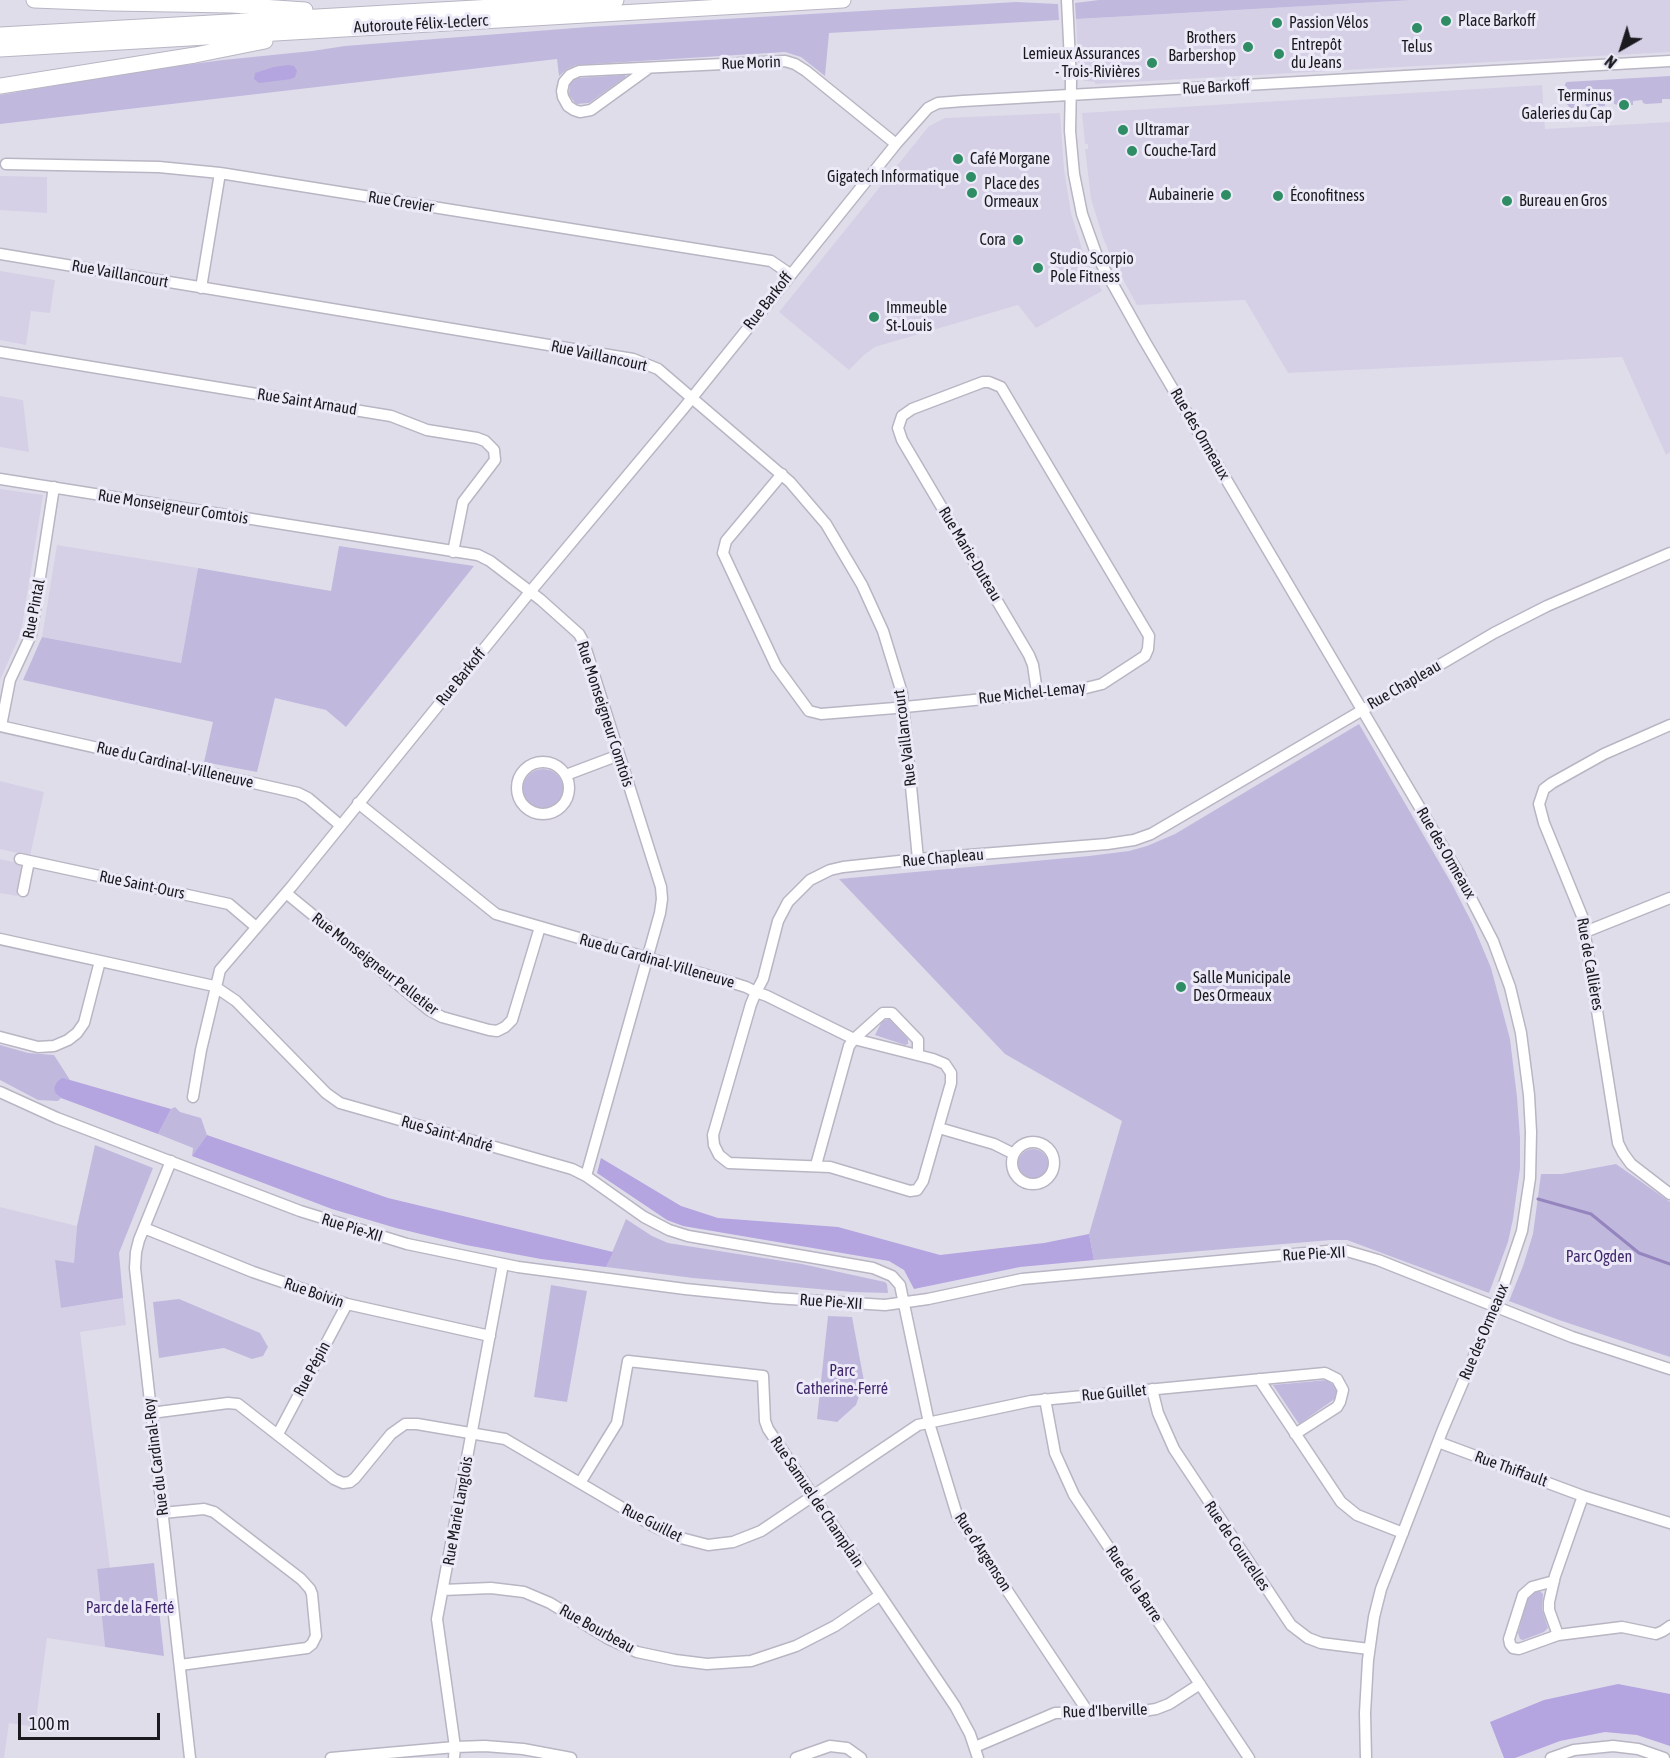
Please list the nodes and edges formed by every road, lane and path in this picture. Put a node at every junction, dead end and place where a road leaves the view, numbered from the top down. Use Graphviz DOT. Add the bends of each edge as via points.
graph roads {
  1 [pos="34,0"];
  2 [pos="616,0"];
  3 [pos="843,0"];
  4 [pos="1066,0"];
  5 [pos="368,14"];
  6 [pos="324,30"];
  7 [pos="4,34"];
  8 [pos="0,49"];
  9 [pos="1670,61"];
  10 [pos="649,68"];
  11 [pos="0,86"];
  12 [pos="1070,95"];
  13 [pos="896,144"];
  14 [pos="2,163"];
  15 [pos="220,172"];
  16 [pos="0,254"];
  17 [pos="790,274"];
  18 [pos="201,288"];
  19 [pos="0,352"];
  20 [pos="692,398"];
  21 [pos="901,419"];
  22 [pos="782,474"];
  23 [pos="0,479"];
  24 [pos="54,487"];
  25 [pos="453,552"];
  26 [pos="1670,553"];
  27 [pos="530,592"];
  28 [pos="1037,692"];
  29 [pos="904,707"];
  30 [pos="1363,710"];
  31 [pos="1670,725"];
  32 [pos="1,726"];
  33 [pos="619,755"];
  34 [pos="566,774"];
  35 [pos="358,803"];
  36 [pos="340,825"];
  37 [pos="918,859"];
  38 [pos="23,891"];
  39 [pos="286,893"];
  40 [pos="1670,898"];
  41 [pos="256,927"];
  42 [pos="540,927"];
  43 [pos="1585,932"];
  44 [pos="0,939"];
  45 [pos="647,958"];
  46 [pos="100,961"];
  47 [pos="214,986"];
  48 [pos="756,992"];
  49 [pos="0,1037"];
  50 [pos="854,1039"];
  51 [pos="918,1055"];
  52 [pos="0,1092"];
  53 [pos="194,1097"];
  54 [pos="939,1128"];
  55 [pos="1014,1154"];
  56 [pos="171,1161"];
  57 [pos="816,1166"];
  58 [pos="586,1176"];
  59 [pos="1670,1194"];
  60 [pos="144,1228"];
  61 [pos="503,1264"];
  62 [pos="903,1303"];
  63 [pos="347,1304"];
  64 [pos="1495,1307"];
  65 [pos="490,1336"];
  66 [pos="1670,1369"];
  67 [pos="1259,1379"];
  68 [pos="1152,1389"];
  69 [pos="1045,1399"];
  70 [pos="151,1413"];
  71 [pos="929,1423"];
  72 [pos="472,1433"];
  73 [pos="278,1434"];
  74 [pos="1295,1434"];
  75 [pos="1438,1442"];
  76 [pos="580,1483"];
  77 [pos="812,1496"];
  78 [pos="1583,1496"];
  79 [pos="162,1513"];
  80 [pos="1670,1523"];
  81 [pos="1402,1533"];
  82 [pos="1554,1581"];
  83 [pos="443,1590"];
  84 [pos="879,1596"];
  85 [pos="1670,1626"];
  86 [pos="1558,1635"];
  87 [pos="1369,1649"];
  88 [pos="180,1665"];
  89 [pos="1200,1684"];
  90 [pos="1088,1712"];
  91 [pos="975,1747"];
  92 [pos="455,1753"];
  93 [pos="345,1757"];
  94 [pos="190,1758"];
  95 [pos="331,1758"];
  96 [pos="571,1758"];
  97 [pos="796,1758"];
  98 [pos="861,1758"];
  99 [pos="978,1758"];
  100 [pos="1249,1758"];
  101 [pos="1366,1758"];
  102 [pos="1551,1758"];
  103 [pos="1664,1758"];
  1 -- 5 [label="highway" via="232,5"];
  2 -- 5 [label="highway, Autoroute Félix-Leclerc"];
  3 -- 6 [label="highway, Autoroute Félix-Leclerc"];
  4 -- 12 [label="street, Rue des Ormeaux"];
  5 -- 7 [label="highway, Autoroute Félix-Leclerc"];
  6 -- 8 [label="highway, Autoroute Félix-Leclerc"];
  6 -- 11 [label="highway"];
  9 -- 12 [label="street, Rue Barkoff"];
  10 -- 10 [label="street, Rue Morin" via="573,73 562,85 563,97 574,110 591,110"];
  10 -- 13 [label="street, Rue Morin" via="791,62"];
  12 -- 13 [label="street, Rue Barkoff" via="936,104 925,110"];
  12 -- 30 [label="street, Rue des Ormeaux" via="1076,184 1097,256"];
  13 -- 17 [label="street, Rue Barkoff"];
  14 -- 15 [label="street, Rue Crevier"];
  15 -- 17 [label="street, Rue Crevier" via="771,261"];
  15 -- 18 [label="street"];
  16 -- 18 [label="street, Rue Vaillancourt"];
  17 -- 20 [label="street, Rue Barkoff"];
  18 -- 20 [label="street, Rue Vaillancourt" via="633,359 657,369"];
  19 -- 25 [label="street, Rue Saint Arnaud" via="391,416 428,430 486,441 495,450 495,460 463,502"];
  20 -- 22 [label="street, Rue Vaillancourt"];
  20 -- 27 [label="street, Rue Barkoff"];
  21 -- 28 [label="street, Rue Marie-Duteau" via="898,428 902,440 1034,665"];
  21 -- 28 [label="street, Rue Michel-Lemay" via="912,409 983,382 1001,387 1147,629 1149,643 1145,656 1102,684"];
  22 -- 29 [label="street, Rue Vaillancourt" via="826,524 862,585 891,653"];
  22 -- 29 [label="street, Rue Michel-Lemay" via="723,547 776,666 805,707 815,714"];
  23 -- 24 [label="street, Rue Monseigneur Comtois"];
  24 -- 25 [label="street, Rue Monseigneur Comtois"];
  24 -- 32 [label="street, Rue Pintal" via="31,635 10,680"];
  25 -- 27 [label="street, Rue Monseigneur Comtois" via="484,558"];
  26 -- 30 [label="street, Rue Chapleau" via="1530,613"];
  27 -- 33 [label="street, Rue Monseigneur Comtois" via="579,634 584,643"];
  27 -- 35 [label="street, Rue Barkoff"];
  28 -- 29 [label="street, Rue Michel-Lemay"];
  29 -- 37 [label="street, Rue Vaillancourt"];
  30 -- 37 [label="street, Rue Chapleau" via="1162,829 1134,840"];
  30 -- 64 [label="street, Rue des Ormeaux" via="1480,914 1517,1014 1531,1121 1530,1178 1520,1241"];
  31 -- 43 [label="street, Rue de Callières" via="1590,760 1544,789 1540,798 1541,814 1579,904"];
  32 -- 36 [label="street, Rue du Cardinal-Villeneuve" via="298,793"];
  33 -- 34 [label="street"];
  33 -- 45 [label="street, Rue Monseigneur Comtois" via="661,887 660,913"];
  34 -- 34 [label="street" via="548,762 531,765 518,780 520,800 538,814 556,812 567,799"];
  35 -- 36 [label="street, Rue Barkoff"];
  35 -- 42 [label="street, Rue du Cardinal-Villeneuve" via="496,914"];
  36 -- 39 [label="street, Rue Barkoff"];
  37 -- 48 [label="street, Rue Chapleau" via="843,867 810,880 794,895 778,921"];
  38 -- 41 [label="street, Rue Saint-Ours" via="25,860 229,904"];
  39 -- 41 [label="street, Rue Barkoff"];
  39 -- 42 [label="street, Rue Monseigneur Pelletier" via="429,1010 489,1030 505,1028 512,1020"];
  40 -- 43 [label="street"];
  41 -- 47 [label="street, Rue Barkoff" via="220,970"];
  42 -- 45 [label="street, Rue du Cardinal-Villeneuve"];
  43 -- 59 [label="street, Rue de Callières" via="1618,1143 1631,1164"];
  44 -- 46 [label="street, Rue Saint-André"];
  45 -- 48 [label="street, Rue du Cardinal-Villeneuve"];
  45 -- 58 [label="street, Rue Monseigneur Comtois"];
  46 -- 47 [label="street, Rue Saint-André"];
  46 -- 49 [label="street" via="84,1023 68,1040 38,1047"];
  47 -- 53 [label="street, Rue Barkoff"];
  47 -- 58 [label="street, Rue Saint-André" via="236,1000 340,1103"];
  48 -- 50 [label="street, Rue du Cardinal-Villeneuve"];
  48 -- 57 [label="street, Rue Chapleau" via="713,1135 714,1145 723,1160 735,1164"];
  50 -- 51 [label="street, Rue Chapleau"];
  50 -- 51 [label="street" via="878,1016 892,1012 918,1040"];
  50 -- 57 [label="street"];
  51 -- 54 [label="street, Rue Chapleau" via="950,1068"];
  52 -- 56 [label="street, Rue Pie-XII"];
  54 -- 55 [label="street"];
  54 -- 57 [label="street, Rue Chapleau" via="923,1181 916,1190"];
  55 -- 55 [label="street" via="1011,1161 1021,1181 1040,1184 1050,1177 1052,1154 1044,1145 1024,1144"];
  56 -- 60 [label="street, Rue du Cardinal-Roy"];
  56 -- 61 [label="street, Rue Pie-XII" via="356,1230"];
  58 -- 62 [label="street, Rue Saint-André" via="669,1230 883,1271 897,1281"];
  60 -- 63 [label="street, Rue Boivin"];
  60 -- 70 [label="street, Rue du Cardinal-Roy" via="135,1268"];
  61 -- 62 [label="street, Rue Pie-XII" via="744,1295 860,1304"];
  61 -- 65 [label="street, Rue Marie Langlois"];
  62 -- 64 [label="street, Rue Pie-XII" via="1022,1279 1338,1251 1378,1260"];
  62 -- 71 [label="street, Rue d'Argenson"];
  63 -- 65 [label="street, Rue Boivin"];
  63 -- 73 [label="street, Rue Pépin"];
  64 -- 66 [label="street, Rue Pie-XII"];
  64 -- 75 [label="street, Rue des Ormeaux"];
  65 -- 72 [label="street, Rue Marie Langlois"];
  67 -- 68 [label="street, Rue Guillet"];
  67 -- 74 [label="street"];
  67 -- 74 [label="street, Rue Guillet" via="1325,1373 1341,1384 1343,1396 1336,1407"];
  68 -- 69 [label="street, Rue Guillet"];
  68 -- 87 [label="street, Rue de Courcelles" via="1174,1449 1291,1624 1308,1638"];
  69 -- 71 [label="street, Rue Guillet"];
  69 -- 89 [label="street, Rue de la Barre" via="1055,1453 1074,1495"];
  70 -- 73 [label="street, Rue Guillet" via="231,1403 244,1407"];
  70 -- 79 [label="street, Rue du Cardinal-Roy"];
  71 -- 77 [label="street, Rue Guillet" via="915,1427"];
  71 -- 90 [label="street, Rue d'Argenson" via="957,1515"];
  72 -- 73 [label="street, Rue Guillet" via="417,1424 400,1426 355,1478 343,1483"];
  72 -- 76 [label="street, Rue Guillet" via="508,1440"];
  72 -- 83 [label="street, Rue Marie Langlois"];
  74 -- 81 [label="street" via="1346,1507"];
  75 -- 78 [label="street, Rue Thiffault"];
  75 -- 81 [label="street, Rue des Ormeaux"];
  76 -- 77 [label="street, Rue Guillet" via="665,1532 708,1545 750,1537"];
  76 -- 77 [label="street, Rue Samuel de Champlain" via="617,1423 628,1361 764,1376 766,1425"];
  77 -- 84 [label="street, Rue Samuel de Champlain"];
  78 -- 80 [label="street, Rue Thiffault"];
  78 -- 82 [label="street"];
  79 -- 88 [label="street, Rue du Cardinal-Roy"];
  79 -- 88 [label="street" via="204,1509 214,1512 302,1579 312,1594 316,1636 307,1648"];
  81 -- 87 [label="street, Rue des Ormeaux" via="1381,1589"];
  82 -- 86 [label="street" via="1548,1606"];
  82 -- 86 [label="street" via="1526,1591 1509,1641 1519,1649"];
  83 -- 84 [label="street, Rue Bourbeau" via="491,1588 524,1592 637,1652 707,1664 751,1661 796,1646"];
  83 -- 92 [label="street, Rue Marie Langlois" via="437,1619"];
  84 -- 91 [label="street, Rue Samuel de Champlain" via="955,1706"];
  85 -- 86 [label="street" via="1656,1634 1622,1627"];
  87 -- 101 [label="street, Rue des Ormeaux"];
  88 -- 94 [label="street, Rue du Cardinal-Roy"];
  89 -- 90 [label="street, Rue d'Iberville" via="1149,1711"];
  89 -- 100 [label="street, Rue de la Barre"];
  90 -- 91 [label="street, Rue d'Iberville" via="1048,1715"];
  91 -- 99 [label="street, Rue Samuel de Champlain"];
  92 -- 93 [label="street"];
  92 -- 96 [label="street" via="504,1747"];
  93 -- 95 [label="street"];
  97 -- 98 [label="street" via="836,1746"];
  102 -- 103 [label="street" via="1574,1750 1613,1746"];
}
